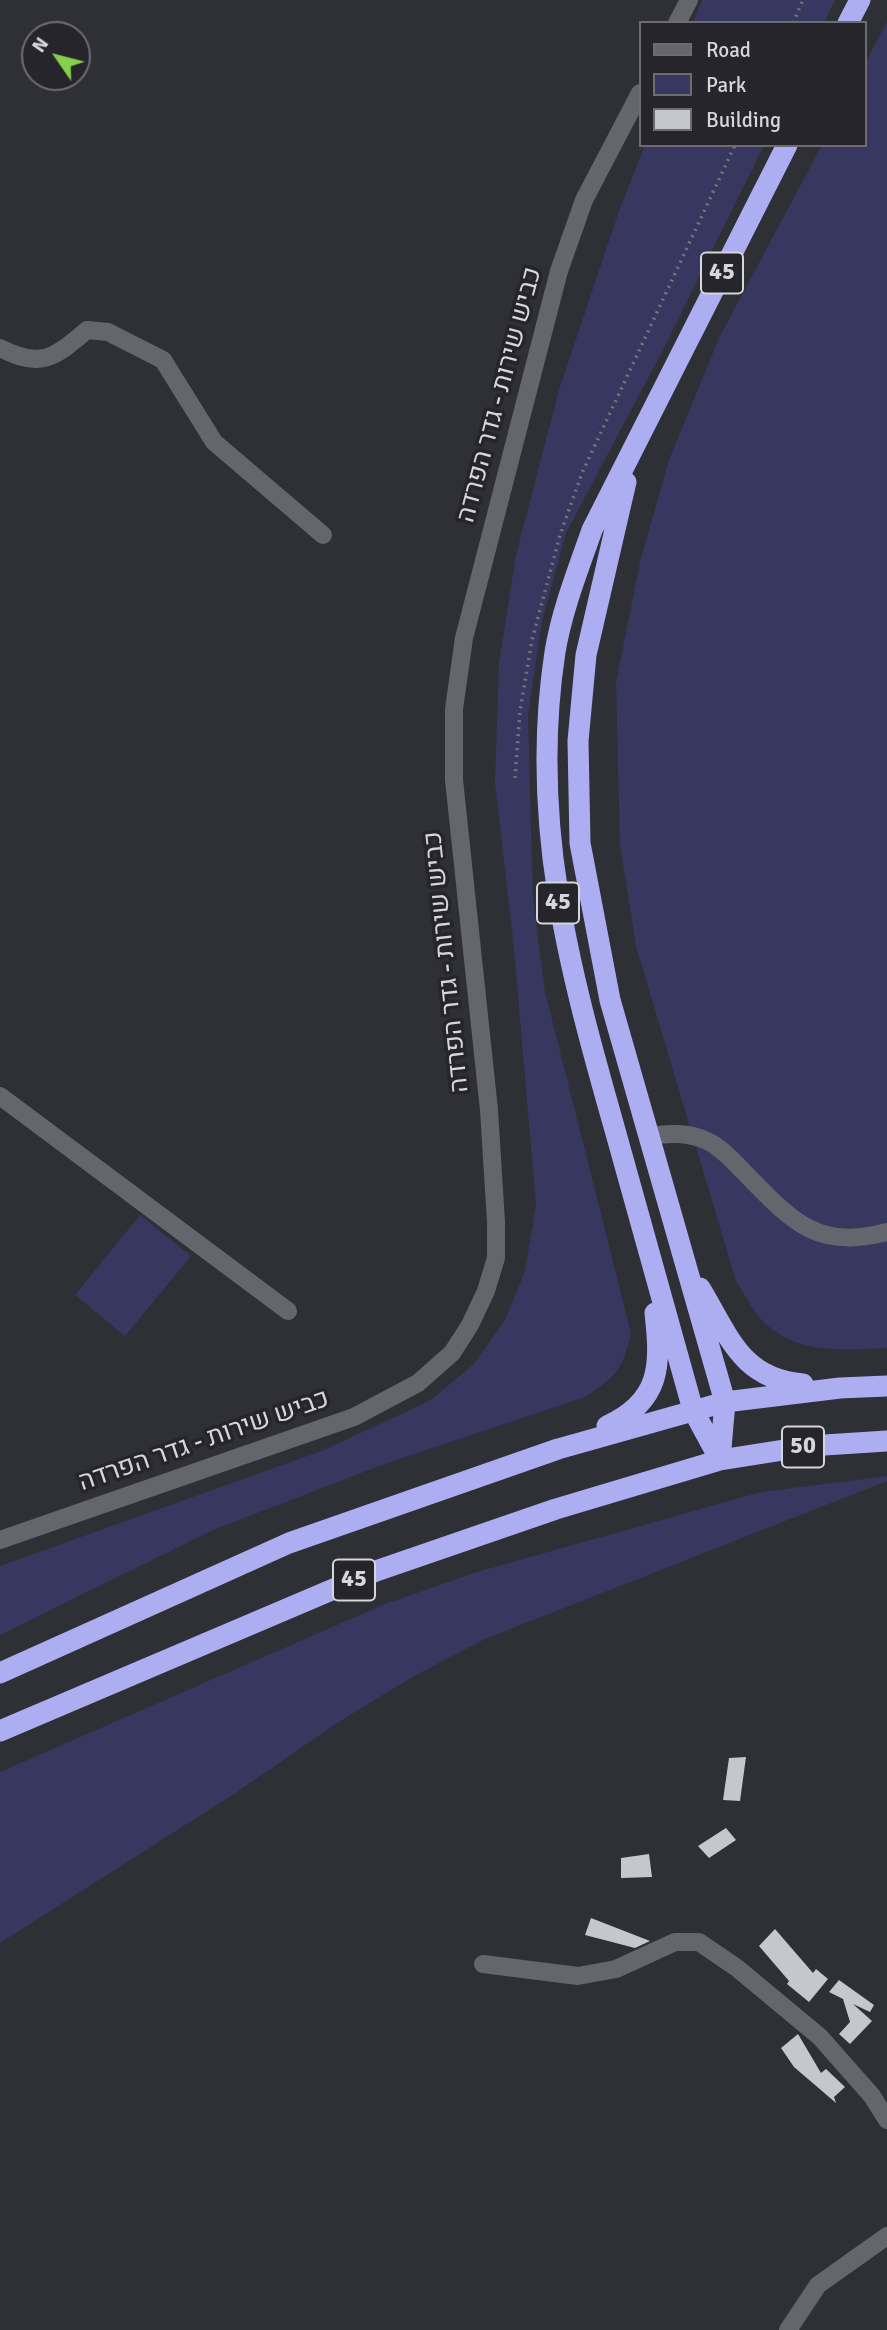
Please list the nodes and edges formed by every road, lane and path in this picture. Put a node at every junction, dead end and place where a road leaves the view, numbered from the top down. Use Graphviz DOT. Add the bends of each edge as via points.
graph roads {
  1 [pos="689,0"];
  2 [pos="803,0"];
  3 [pos="860,0"];
  4 [pos="678,21"];
  5 [pos="794,21"];
  6 [pos="849,21"];
  7 [pos="638,97"];
  8 [pos="734,147"];
  9 [pos="786,147"];
  10 [pos="0,348"];
  11 [pos="658,401"];
  12 [pos="323,535"];
  13 [pos="514,778"];
  14 [pos="0,1096"];
  15 [pos="649,1136"];
  16 [pos="887,1232"];
  17 [pos="650,1255"];
  18 [pos="685,1262"];
  19 [pos="288,1311"];
  20 [pos="887,1386"];
  21 [pos="840,1388"];
  22 [pos="725,1402"];
  23 [pos="693,1410"];
  24 [pos="887,1441"];
  25 [pos="558,1449"];
  26 [pos="720,1460"];
  27 [pos="0,1540"];
  28 [pos="0,1673"];
  29 [pos="0,1731"];
  30 [pos="483,1965"];
  31 [pos="887,2120"];
  32 [pos="887,2236"];
  33 [pos="788,2330"];
  1 -- 4 [label="street"];
  2 -- 5 [label="path"];
  3 -- 6 [label="highway"];
  7 -- 27 [label="street, כביש שירות - גדר הפרדה" via="584,200 559,271 464,638 457,685 454,780 489,1110 496,1222 496,1258 486,1291 452,1353 418,1383 365,1411"];
  8 -- 13 [label="path" via="582,473 560,535 532,640"];
  9 -- 11 [label="highway, 45"];
  10 -- 12 [label="street" via="24,360 58,354 86,330 108,332 163,360 214,442"];
  11 -- 15 [label="highway, 45" via="622,493 586,654 578,741 580,843 589,898 610,1000"];
  11 -- 17 [label="highway, 45" via="592,530 569,596 556,649 547,740 549,846 568,952"];
  14 -- 19 [label="street"];
  15 -- 16 [label="street" via="674,1132 708,1141 782,1211 816,1234 858,1240"];
  15 -- 18 [label="highway, 45"];
  17 -- 23 [label="highway, 45"];
  17 -- 25 [label="highway" via="659,1352 652,1386 628,1416"];
  18 -- 21 [label="highway" via="732,1341 755,1370 778,1382"];
  18 -- 22 [label="highway, 45"];
  20 -- 21 [label="highway, 50"];
  21 -- 22 [label="highway, 50"];
  22 -- 23 [label="highway, 45"];
  22 -- 26 [label="highway, 45"];
  23 -- 25 [label="highway, 45"];
  23 -- 26 [label="highway, 45"];
  24 -- 26 [label="highway, 50" via="809,1446"];
  25 -- 28 [label="highway, 45" via="289,1544"];
  26 -- 29 [label="highway, 45" via="556,1509 376,1571"];
  30 -- 31 [label="street" via="578,1976 616,1969 675,1942 699,1942 820,2037"];
  32 -- 33 [label="street" via="818,2285"];
}
